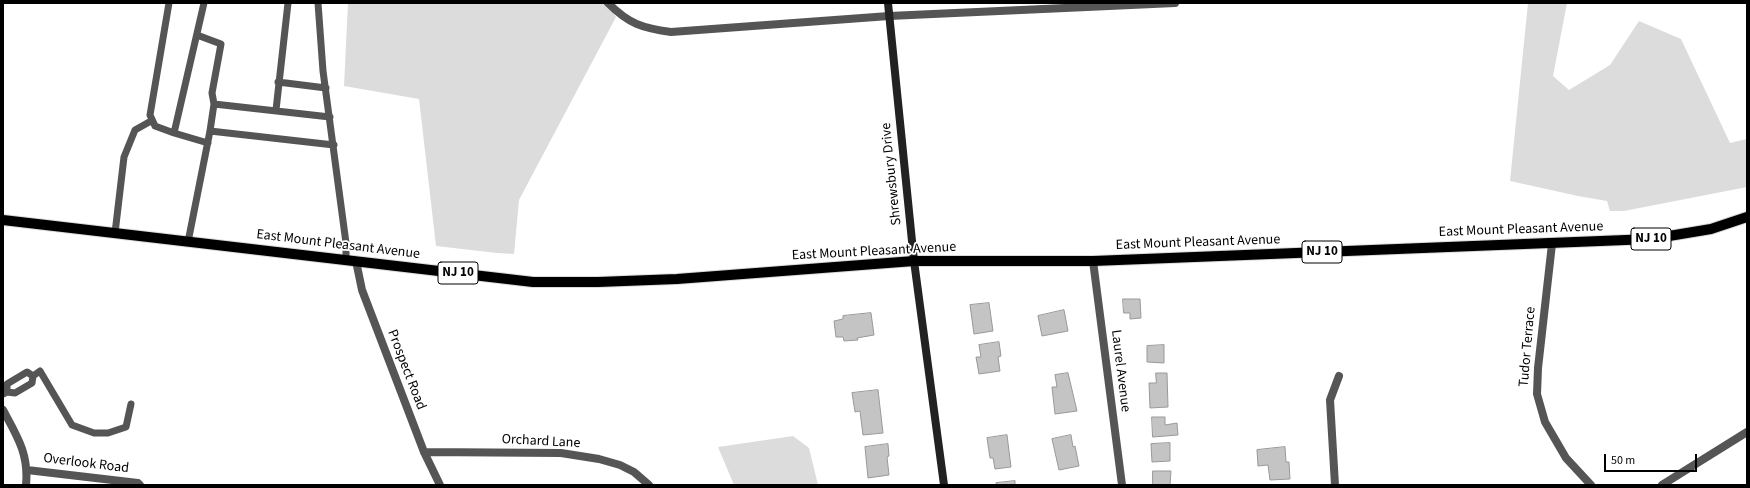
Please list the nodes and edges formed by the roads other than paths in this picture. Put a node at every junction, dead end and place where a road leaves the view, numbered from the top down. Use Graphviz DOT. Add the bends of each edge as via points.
graph roads {
  1 [pos="168,3"];
  2 [pos="204,3"];
  3 [pos="288,3"];
  4 [pos="318,3"];
  5 [pos="608,3"];
  6 [pos="888,3"];
  7 [pos="1174,3"];
  8 [pos="889,16"];
  9 [pos="197,35"];
  10 [pos="278,82"];
  11 [pos="326,88"];
  12 [pos="214,104"];
  13 [pos="276,110"];
  14 [pos="330,117"];
  15 [pos="151,121"];
  16 [pos="210,131"];
  17 [pos="174,134"];
  18 [pos="208,143"];
  19 [pos="334,146"];
  20 [pos="1747,217"];
  21 [pos="3,220"];
  22 [pos="114,233"];
  23 [pos="188,242"];
  24 [pos="1552,244"];
  25 [pos="351,261"];
  26 [pos="914,261"];
  27 [pos="1093,261"];
  28 [pos="33,376"];
  29 [pos="1339,376"];
  30 [pos="5,393"];
  31 [pos="131,404"];
  32 [pos="3,410"];
  33 [pos="1747,432"];
  34 [pos="424,452"];
  35 [pos="27,470"];
  36 [pos="26,485"];
  37 [pos="140,485"];
  38 [pos="440,485"];
  39 [pos="648,485"];
  40 [pos="944,485"];
  41 [pos="1122,485"];
  42 [pos="1335,485"];
  43 [pos="1591,485"];
  44 [pos="1662,485"];
  1 -- 15 [label="lane"];
  2 -- 9 [label="lane"];
  3 -- 10 [label="lane"];
  4 -- 11 [label="lane"];
  5 -- 8 [label="street" via="632,23 671,32"];
  6 -- 8 [label="main road, Shrewsbury Drive"];
  7 -- 8 [label="street"];
  8 -- 26 [label="main road, Shrewsbury Drive"];
  9 -- 12 [label="lane" via="221,44 212,93"];
  9 -- 17 [label="lane"];
  10 -- 11 [label="lane"];
  10 -- 13 [label="lane"];
  11 -- 14 [label="lane"];
  12 -- 13 [label="lane"];
  12 -- 16 [label="lane"];
  13 -- 14 [label="lane"];
  14 -- 19 [label="lane"];
  15 -- 17 [label="lane" via="155,126"];
  15 -- 22 [label="lane" via="135,130 124,157"];
  16 -- 18 [label="lane"];
  16 -- 19 [label="lane"];
  17 -- 18 [label="lane"];
  18 -- 23 [label="lane"];
  19 -- 25 [label="lane" via="346,243"];
  20 -- 24 [label="main road, East Mount Pleasant Avenue / NJ 10" via="1711,229 1651,239"];
  21 -- 22 [label="main road, East Mount Pleasant Avenue / NJ 10"];
  22 -- 23 [label="main road, East Mount Pleasant Avenue / NJ 10"];
  23 -- 25 [label="main road, East Mount Pleasant Avenue / NJ 10"];
  24 -- 27 [label="main road, East Mount Pleasant Avenue / NJ 10"];
  24 -- 43 [label="street, Tudor Terrace" via="1537,394 1545,422 1566,458"];
  25 -- 26 [label="main road, East Mount Pleasant Avenue / NJ 10" via="533,282 598,282 677,279"];
  25 -- 34 [label="street, Prospect Road"];
  26 -- 27 [label="main road, East Mount Pleasant Avenue / NJ 10"];
  26 -- 40 [label="main road, Shrewsbury Drive"];
  27 -- 41 [label="street, Laurel Avenue"];
  28 -- 30 [label="lane" via="32,383 15,393"];
  28 -- 30 [label="lane" via="27,372 7,384"];
  28 -- 31 [label="lane" via="40,371 72,425 94,433 108,433 126,427"];
  29 -- 42 [label="street" via="1330,400"];
  32 -- 35 [label="street" via="21,445"];
  33 -- 44 [label="street"];
  34 -- 38 [label="street, Prospect Road"];
  34 -- 39 [label="street, Orchard Lane" via="561,453 620,465 634,472"];
  35 -- 36 [label="street"];
  35 -- 37 [label="street, Overlook Road"];
}
